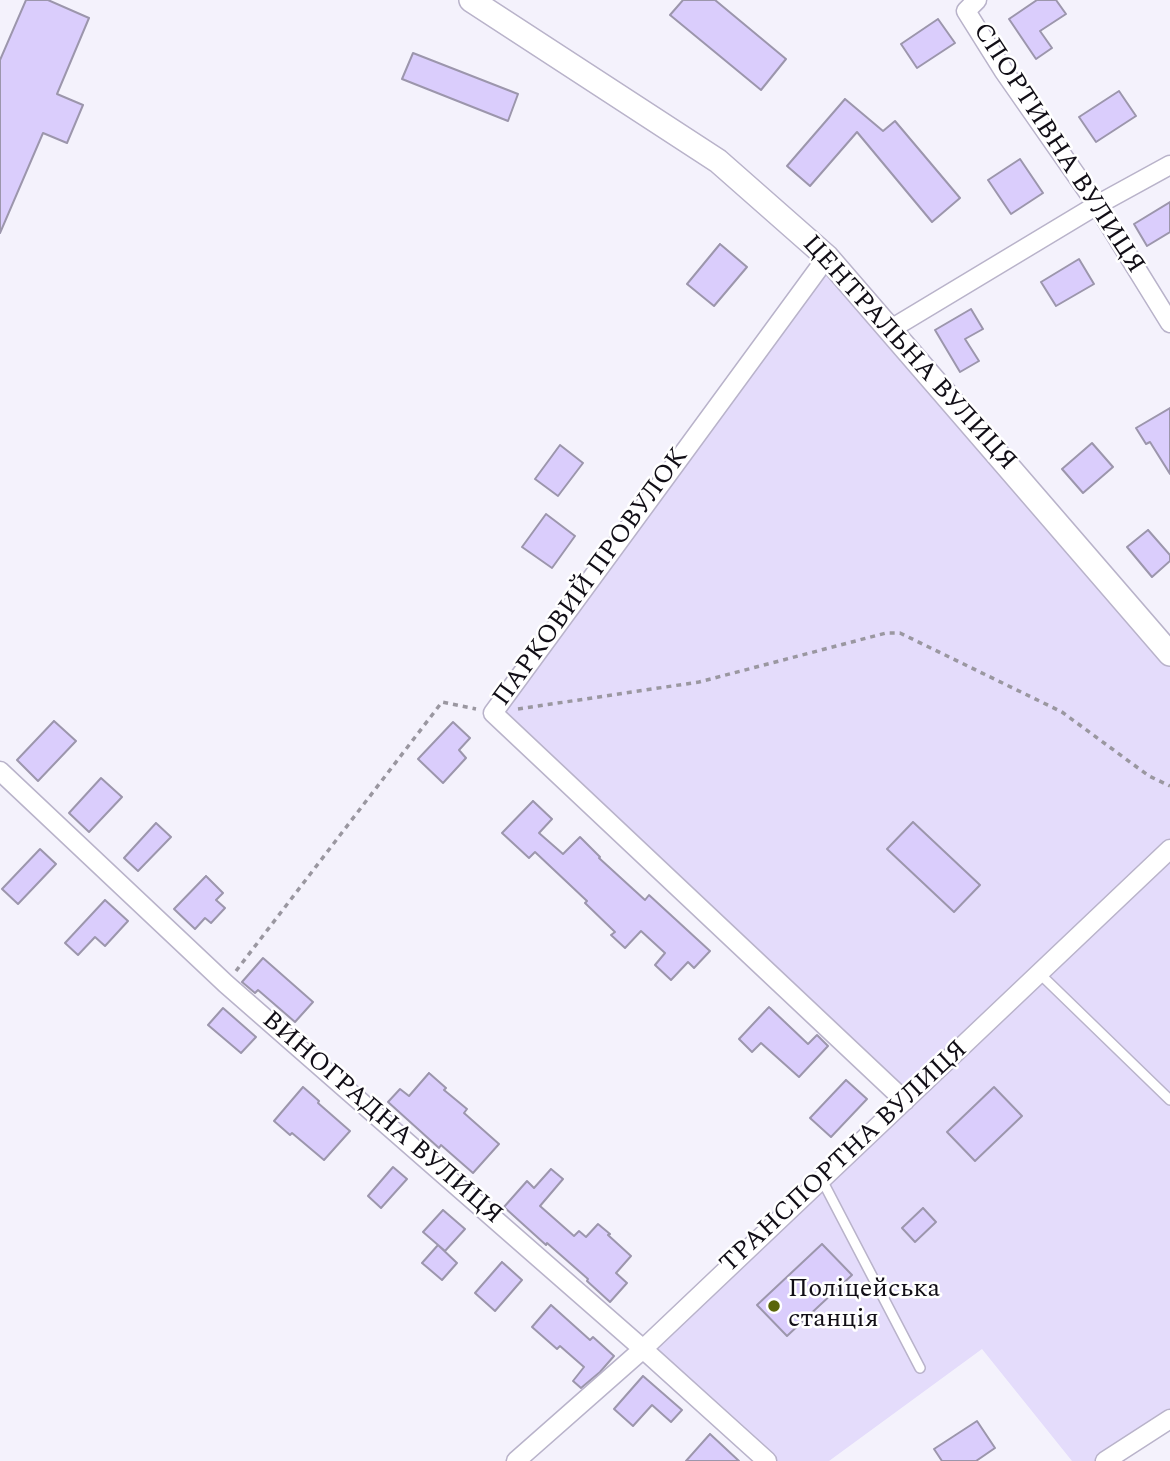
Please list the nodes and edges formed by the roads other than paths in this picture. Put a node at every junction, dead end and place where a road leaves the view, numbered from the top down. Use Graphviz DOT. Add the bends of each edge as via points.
graph roads {
  1 [pos="481,3"];
  2 [pos="972,5"];
  3 [pos="1170,165"];
  4 [pos="1097,205"];
  5 [pos="827,257"];
  6 [pos="1170,323"];
  7 [pos="891,329"];
  8 [pos="1170,654"];
  9 [pos="0,771"];
  10 [pos="1170,849"];
  11 [pos="1039,974"];
  12 [pos="1170,1100"];
  13 [pos="905,1101"];
  14 [pos="822,1180"];
  15 [pos="643,1349"];
  16 [pos="920,1368"];
  17 [pos="1170,1419"];
  18 [pos="516,1461"];
  19 [pos="767,1461"];
  20 [pos="1105,1461"];
  1 -- 5 [label="street, ЦЕНТРАЛЬНА ВУЛИЦЯ" via="718,162"];
  2 -- 4 [label="street, СПОРТИВНА ВУЛИЦЯ" via="1003,70"];
  3 -- 4 [label="street"];
  4 -- 6 [label="street, СПОРТИВНА ВУЛИЦЯ"];
  4 -- 7 [label="street"];
  5 -- 7 [label="street, ЦЕНТРАЛЬНА ВУЛИЦЯ"];
  5 -- 13 [label="street, ПАРКОВИЙ ПРОВУЛОК" via="492,713"];
  7 -- 8 [label="street, ЦЕНТРАЛЬНА ВУЛИЦЯ"];
  9 -- 15 [label="street, ВИНОГРАДНА ВУЛИЦЯ" via="226,984"];
  10 -- 11 [label="street, ТРАНСПОРТНА ВУЛИЦЯ"];
  11 -- 12 [label="lane"];
  11 -- 13 [label="street, ТРАНСПОРТНА ВУЛИЦЯ"];
  13 -- 14 [label="street, ТРАНСПОРТНА ВУЛИЦЯ"];
  14 -- 15 [label="street, ТРАНСПОРТНА ВУЛИЦЯ"];
  14 -- 16 [label="lane"];
  15 -- 18 [label="street, ТРАНСПОРТНА ВУЛИЦЯ"];
  15 -- 19 [label="street, ВИНОГРАДНА ВУЛИЦЯ"];
  17 -- 20 [label="street"];
}
